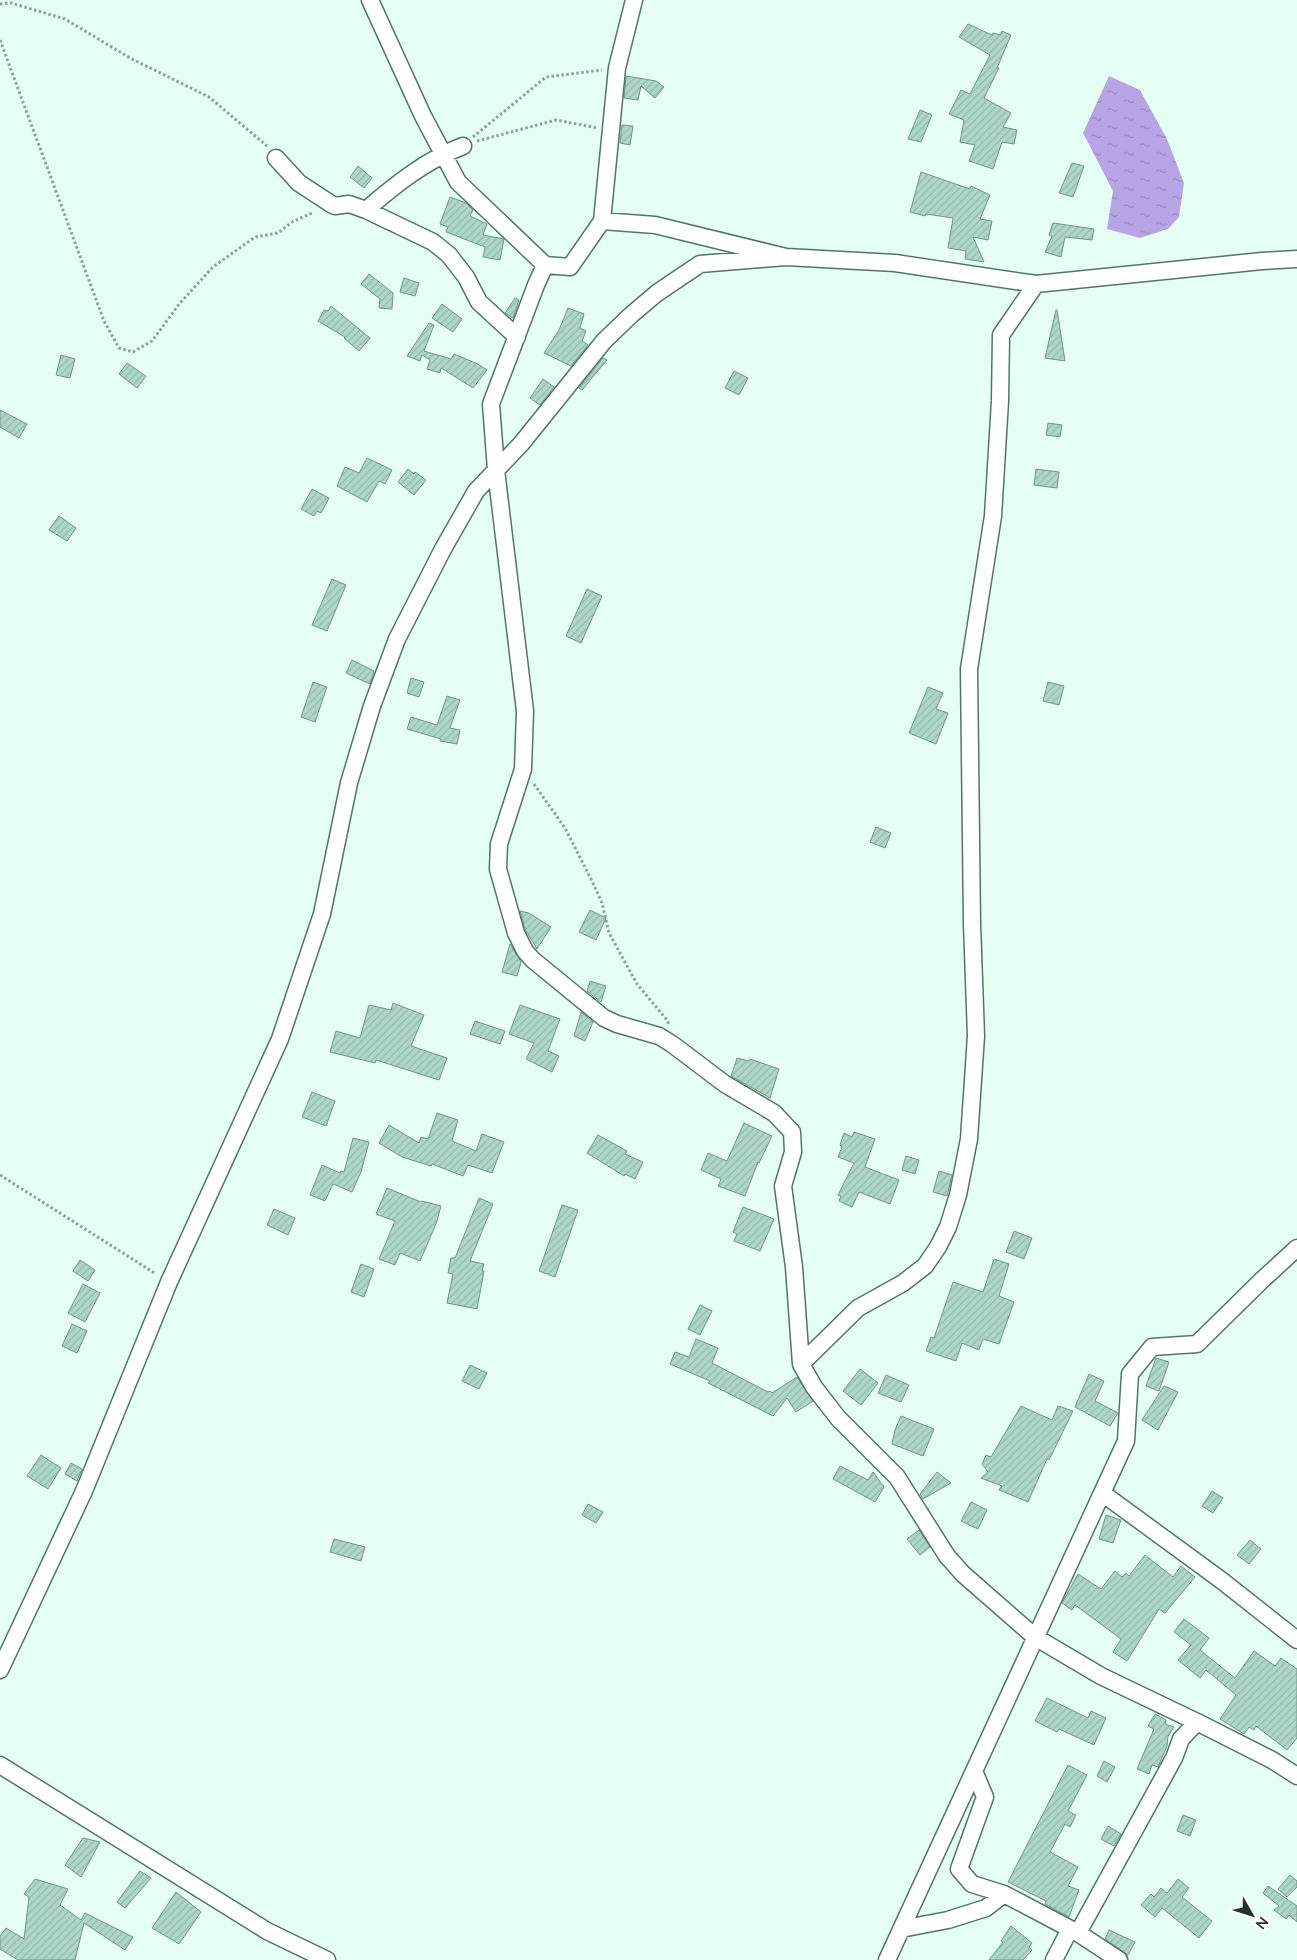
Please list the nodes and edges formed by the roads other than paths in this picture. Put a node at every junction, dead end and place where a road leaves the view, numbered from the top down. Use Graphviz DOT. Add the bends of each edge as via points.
graph roads {
  1 [pos="370,0"];
  2 [pos="634,0"];
  3 [pos="463,146"];
  4 [pos="442,154"];
  5 [pos="276,158"];
  6 [pos="366,210"];
  7 [pos="602,221"];
  8 [pos="786,257"];
  9 [pos="1297,259"];
  10 [pos="545,265"];
  11 [pos="1036,284"];
  12 [pos="517,337"];
  13 [pos="496,470"];
  14 [pos="1297,1248"];
  15 [pos="801,1364"];
  16 [pos="1102,1493"];
  17 [pos="1035,1637"];
  18 [pos="1297,1640"];
  19 [pos="0,1670"];
  20 [pos="1197,1722"];
  21 [pos="0,1764"];
  22 [pos="974,1771"];
  23 [pos="1297,1776"];
  24 [pos="1004,1894"];
  25 [pos="901,1930"];
  26 [pos="1074,1931"];
  27 [pos="327,1960"];
  28 [pos="887,1960"];
  29 [pos="1054,1960"];
  30 [pos="1119,1960"];
  1 -- 4 [label="street"];
  2 -- 7 [label="street" via="617,68"];
  3 -- 4 [label="street"];
  4 -- 6 [label="street" via="405,177"];
  4 -- 10 [label="street" via="458,182"];
  5 -- 6 [label="street" via="299,183 331,204 349,204"];
  6 -- 12 [label="street" via="434,242 466,277 478,302"];
  7 -- 8 [label="street" via="655,225"];
  7 -- 10 [label="street" via="570,267"];
  8 -- 11 [label="street" via="895,263"];
  8 -- 13 [label="street" via="700,264 657,293 604,340 549,411"];
  9 -- 11 [label="street"];
  10 -- 12 [label="street"];
  11 -- 15 [label="street" via="1001,335 993,516 970,669 976,1036 969,1139 958,1195 948,1227 925,1266 903,1283 858,1308"];
  12 -- 13 [label="street" via="491,404"];
  13 -- 15 [label="street" via="525,711 523,769 499,844 498,868 516,933 522,948 533,960 604,1018 659,1036 679,1048 725,1084 774,1112 792,1132 793,1152 783,1186 794,1267"];
  13 -- 19 [label="street" via="476,491 397,639 372,706 349,783 322,914 280,1039 169,1282 84,1491"];
  14 -- 16 [label="street" via="1197,1344 1152,1347 1130,1374 1126,1441"];
  15 -- 17 [label="street" via="838,1418 897,1477 947,1556"];
  16 -- 17 [label="street"];
  16 -- 18 [label="street"];
  17 -- 20 [label="street" via="1101,1676"];
  17 -- 22 [label="street"];
  20 -- 23 [label="street"];
  20 -- 26 [label="street" via="1181,1740 1174,1758"];
  21 -- 27 [label="street" via="268,1931"];
  22 -- 24 [label="street" via="985,1796 959,1869 972,1884"];
  22 -- 25 [label="street"];
  24 -- 25 [label="street" via="986,1908"];
  24 -- 26 [label="street"];
  25 -- 28 [label="street"];
  26 -- 29 [label="street"];
  26 -- 30 [label="street"];
}
